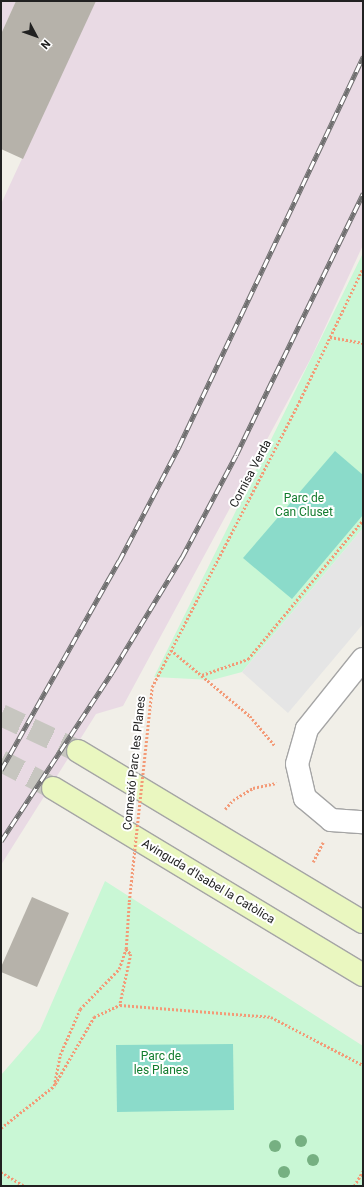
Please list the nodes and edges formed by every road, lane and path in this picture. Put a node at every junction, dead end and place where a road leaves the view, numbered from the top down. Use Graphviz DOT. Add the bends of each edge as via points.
graph roads {
  1 [pos="363,268"];
  2 [pos="330,337"];
  3 [pos="363,343"];
  4 [pos="363,520"];
  5 [pos="172,650"];
  6 [pos="363,659"];
  7 [pos="202,675"];
  8 [pos="152,688"];
  9 [pos="279,749"];
  10 [pos="78,751"];
  11 [pos="279,783"];
  12 [pos="53,788"];
  13 [pos="225,809"];
  14 [pos="363,822"];
  15 [pos="325,837"];
  16 [pos="313,862"];
  17 [pos="363,922"];
  18 [pos="126,949"];
  19 [pos="363,975"];
  20 [pos="120,1006"];
  21 [pos="363,1065"];
  22 [pos="54,1086"];
  23 [pos="1,1128"];
  24 [pos="363,1171"];
  25 [pos="1,1172"];
  26 [pos="24,1186"];
  27 [pos="354,1186"];
  1 -- 2 [label="path, Cornisa Verda"];
  2 -- 3 [label="path"];
  2 -- 5 [label="path, Cornisa Verda"];
  4 -- 7 [label="path" via="248,659"];
  5 -- 7 [label="path"];
  5 -- 8 [label="path, Cornisa Verda"];
  6 -- 14 [label="street" via="307,729 297,764 305,798 331,820"];
  7 -- 9 [label="path" via="250,716"];
  8 -- 18 [label="path, Connexió Parc les Planes, bridge"];
  10 -- 17 [label="street"];
  11 -- 13 [label="path" via="253,788 233,800"];
  12 -- 19 [label="street, Avinguda d'Isabel la Catòlica"];
  15 -- 16 [label="path"];
  18 -- 20 [label="path" via="131,954"];
  18 -- 22 [label="path, Connexió Parc les Planes, bridge" via="119,969 80,1009 60,1055"];
  20 -- 21 [label="path" via="271,1017"];
  20 -- 22 [label="path" via="94,1017"];
  22 -- 23 [label="path"];
  24 -- 27 [label="path"];
  25 -- 26 [label="path"];
}
